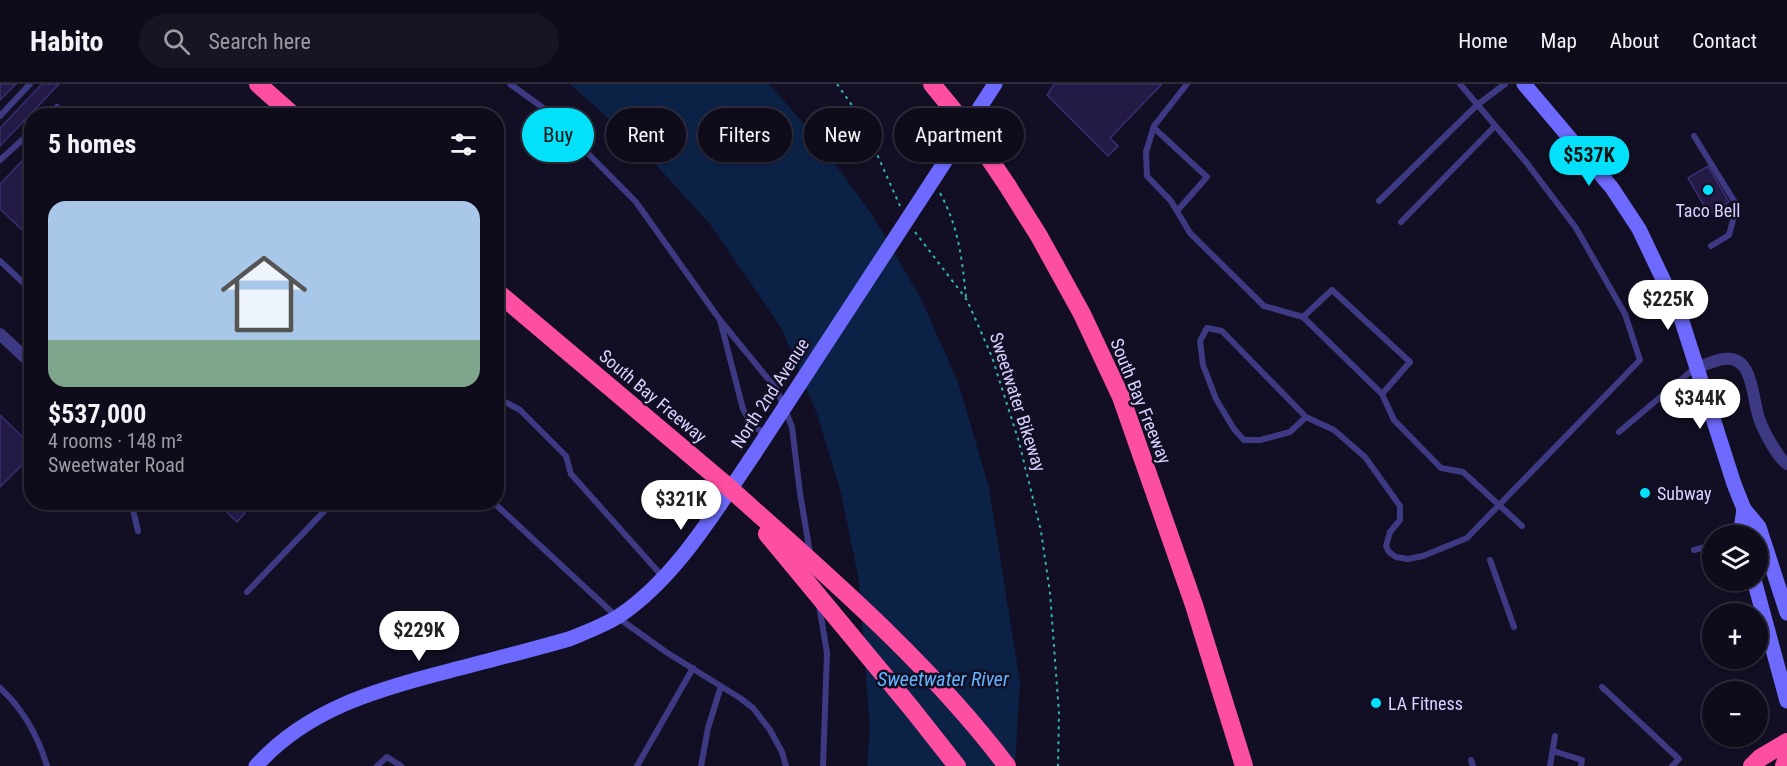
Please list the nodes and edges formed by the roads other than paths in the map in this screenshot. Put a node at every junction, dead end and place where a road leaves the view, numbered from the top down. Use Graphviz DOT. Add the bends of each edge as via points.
graph roads {
  1 [pos="30,84"];
  2 [pos="258,84"];
  3 [pos="510,84"];
  4 [pos="933,84"];
  5 [pos="995,84"];
  6 [pos="1187,84"];
  7 [pos="1460,84"];
  8 [pos="1505,84"];
  9 [pos="1524,84"];
  10 [pos="1478,105"];
  11 [pos="285,108"];
  12 [pos="0,116"];
  13 [pos="1495,126"];
  14 [pos="1154,128"];
  15 [pos="1694,136"];
  16 [pos="24,138"];
  17 [pos="0,160"];
  18 [pos="1378,201"];
  19 [pos="1177,212"];
  20 [pos="1401,222"];
  21 [pos="1711,246"];
  22 [pos="0,261"];
  23 [pos="24,284"];
  24 [pos="504,298"];
  25 [pos="1303,317"];
  26 [pos="720,320"];
  27 [pos="0,334"];
  28 [pos="24,356"];
  29 [pos="1697,367"];
  30 [pos="1382,394"];
  31 [pos="504,401"];
  32 [pos="1306,417"];
  33 [pos="1618,432"];
  34 [pos="766,435"];
  35 [pos="1787,464"];
  36 [pos="726,485"];
  37 [pos="1499,506"];
  38 [pos="1744,509"];
  39 [pos="133,510"];
  40 [pos="325,510"];
  41 [pos="502,510"];
  42 [pos="1742,525"];
  43 [pos="1522,526"];
  44 [pos="138,531"];
  45 [pos="1702,547"];
  46 [pos="1694,549"];
  47 [pos="1490,560"];
  48 [pos="813,573"];
  49 [pos="664,577"];
  50 [pos="815,584"];
  51 [pos="1757,591"];
  52 [pos="247,592"];
  53 [pos="1785,605"];
  54 [pos="618,617"];
  55 [pos="1514,627"];
  56 [pos="693,668"];
  57 [pos="721,686"];
  58 [pos="1602,687"];
  59 [pos="0,688"];
  60 [pos="1787,701"];
  61 [pos="1555,736"];
  62 [pos="1787,742"];
  63 [pos="1553,751"];
  64 [pos="1787,758"];
  65 [pos="47,766"];
  66 [pos="256,766"];
  67 [pos="377,766"];
  68 [pos="401,766"];
  69 [pos="637,766"];
  70 [pos="701,766"];
  71 [pos="786,766"];
  72 [pos="823,766"];
  73 [pos="957,766"];
  74 [pos="1007,766"];
  75 [pos="1244,766"];
  76 [pos="1550,766"];
  77 [pos="1581,766"];
  78 [pos="1672,766"];
  79 [pos="1752,766"];
  80 [pos="1784,766"];
  1 -- 12 [label="lane"];
  2 -- 11 [label="highway"];
  3 -- 26 [label="lane" via="542,107 636,202"];
  4 -- 75 [label="highway, South Bay Freeway, bridge" via="972,133 1039,236 1121,397 1194,605"];
  5 -- 34 [label="street, North 2nd Avenue, bridge"];
  6 -- 14 [label="lane"];
  7 -- 10 [label="lane"];
  8 -- 10 [label="lane"];
  9 -- 29 [label="street" via="1612,188 1639,229 1680,315"];
  10 -- 13 [label="lane"];
  10 -- 18 [label="lane"];
  13 -- 20 [label="lane"];
  13 -- 37 [label="lane" via="1576,228 1625,314 1640,360"];
  14 -- 19 [label="lane" via="1146,152 1147,176"];
  14 -- 19 [label="lane" via="1207,177"];
  15 -- 21 [label="lane" via="1736,204 1729,235"];
  16 -- 17 [label="lane"];
  19 -- 25 [label="lane" via="1190,233 1264,306"];
  22 -- 23 [label="lane"];
  24 -- 36 [label="highway, South Bay Freeway"];
  25 -- 30 [label="lane"];
  25 -- 30 [label="lane" via="1332,290 1410,362"];
  26 -- 34 [label="lane" via="743,409 751,424"];
  26 -- 48 [label="lane" via="777,390 792,427"];
  27 -- 28 [label="street"];
  29 -- 33 [label="lane"];
  29 -- 35 [label="street" via="1725,358 1738,362 1750,375 1759,421"];
  29 -- 38 [label="street"];
  30 -- 37 [label="lane" via="1394,420 1441,468 1463,472"];
  31 -- 49 [label="lane" via="520,410 566,456 571,474"];
  32 -- 32 [label="lane" via="1222,331 1208,328 1200,341 1203,364 1216,399 1244,440 1290,432"];
  32 -- 37 [label="lane" via="1334,430 1365,457 1401,506 1400,520 1390,532 1386,546 1396,558 1423,556 1467,538"];
  34 -- 49 [label="street, North 2nd Avenue, bridge" via="700,534"];
  36 -- 73 [label="highway, bridge"];
  36 -- 74 [label="highway, South Bay Freeway, bridge" via="914,659 980,730"];
  37 -- 43 [label="lane"];
  38 -- 42 [label="street"];
  38 -- 53 [label="street" via="1759,527"];
  39 -- 44 [label="lane"];
  40 -- 52 [label="lane"];
  41 -- 54 [label="lane"];
  45 -- 46 [label="lane"];
  47 -- 55 [label="lane"];
  49 -- 54 [label="street, North 2nd Avenue"];
  50 -- 72 [label="lane" via="827,653"];
  51 -- 60 [label="street"];
  54 -- 56 [label="lane"];
  54 -- 66 [label="street, North 2nd Avenue" via="569,639 351,700 271,749"];
  56 -- 57 [label="lane"];
  56 -- 69 [label="lane"];
  57 -- 70 [label="lane"];
  57 -- 71 [label="lane" via="761,717 779,745"];
  58 -- 78 [label="lane" via="1679,759"];
  59 -- 65 [label="lane" via="24,714"];
  61 -- 63 [label="lane"];
  62 -- 79 [label="highway"];
  63 -- 76 [label="lane"];
  63 -- 77 [label="lane" via="1582,760"];
  64 -- 80 [label="highway"];
  67 -- 68 [label="lane" via="387,757"];
}
